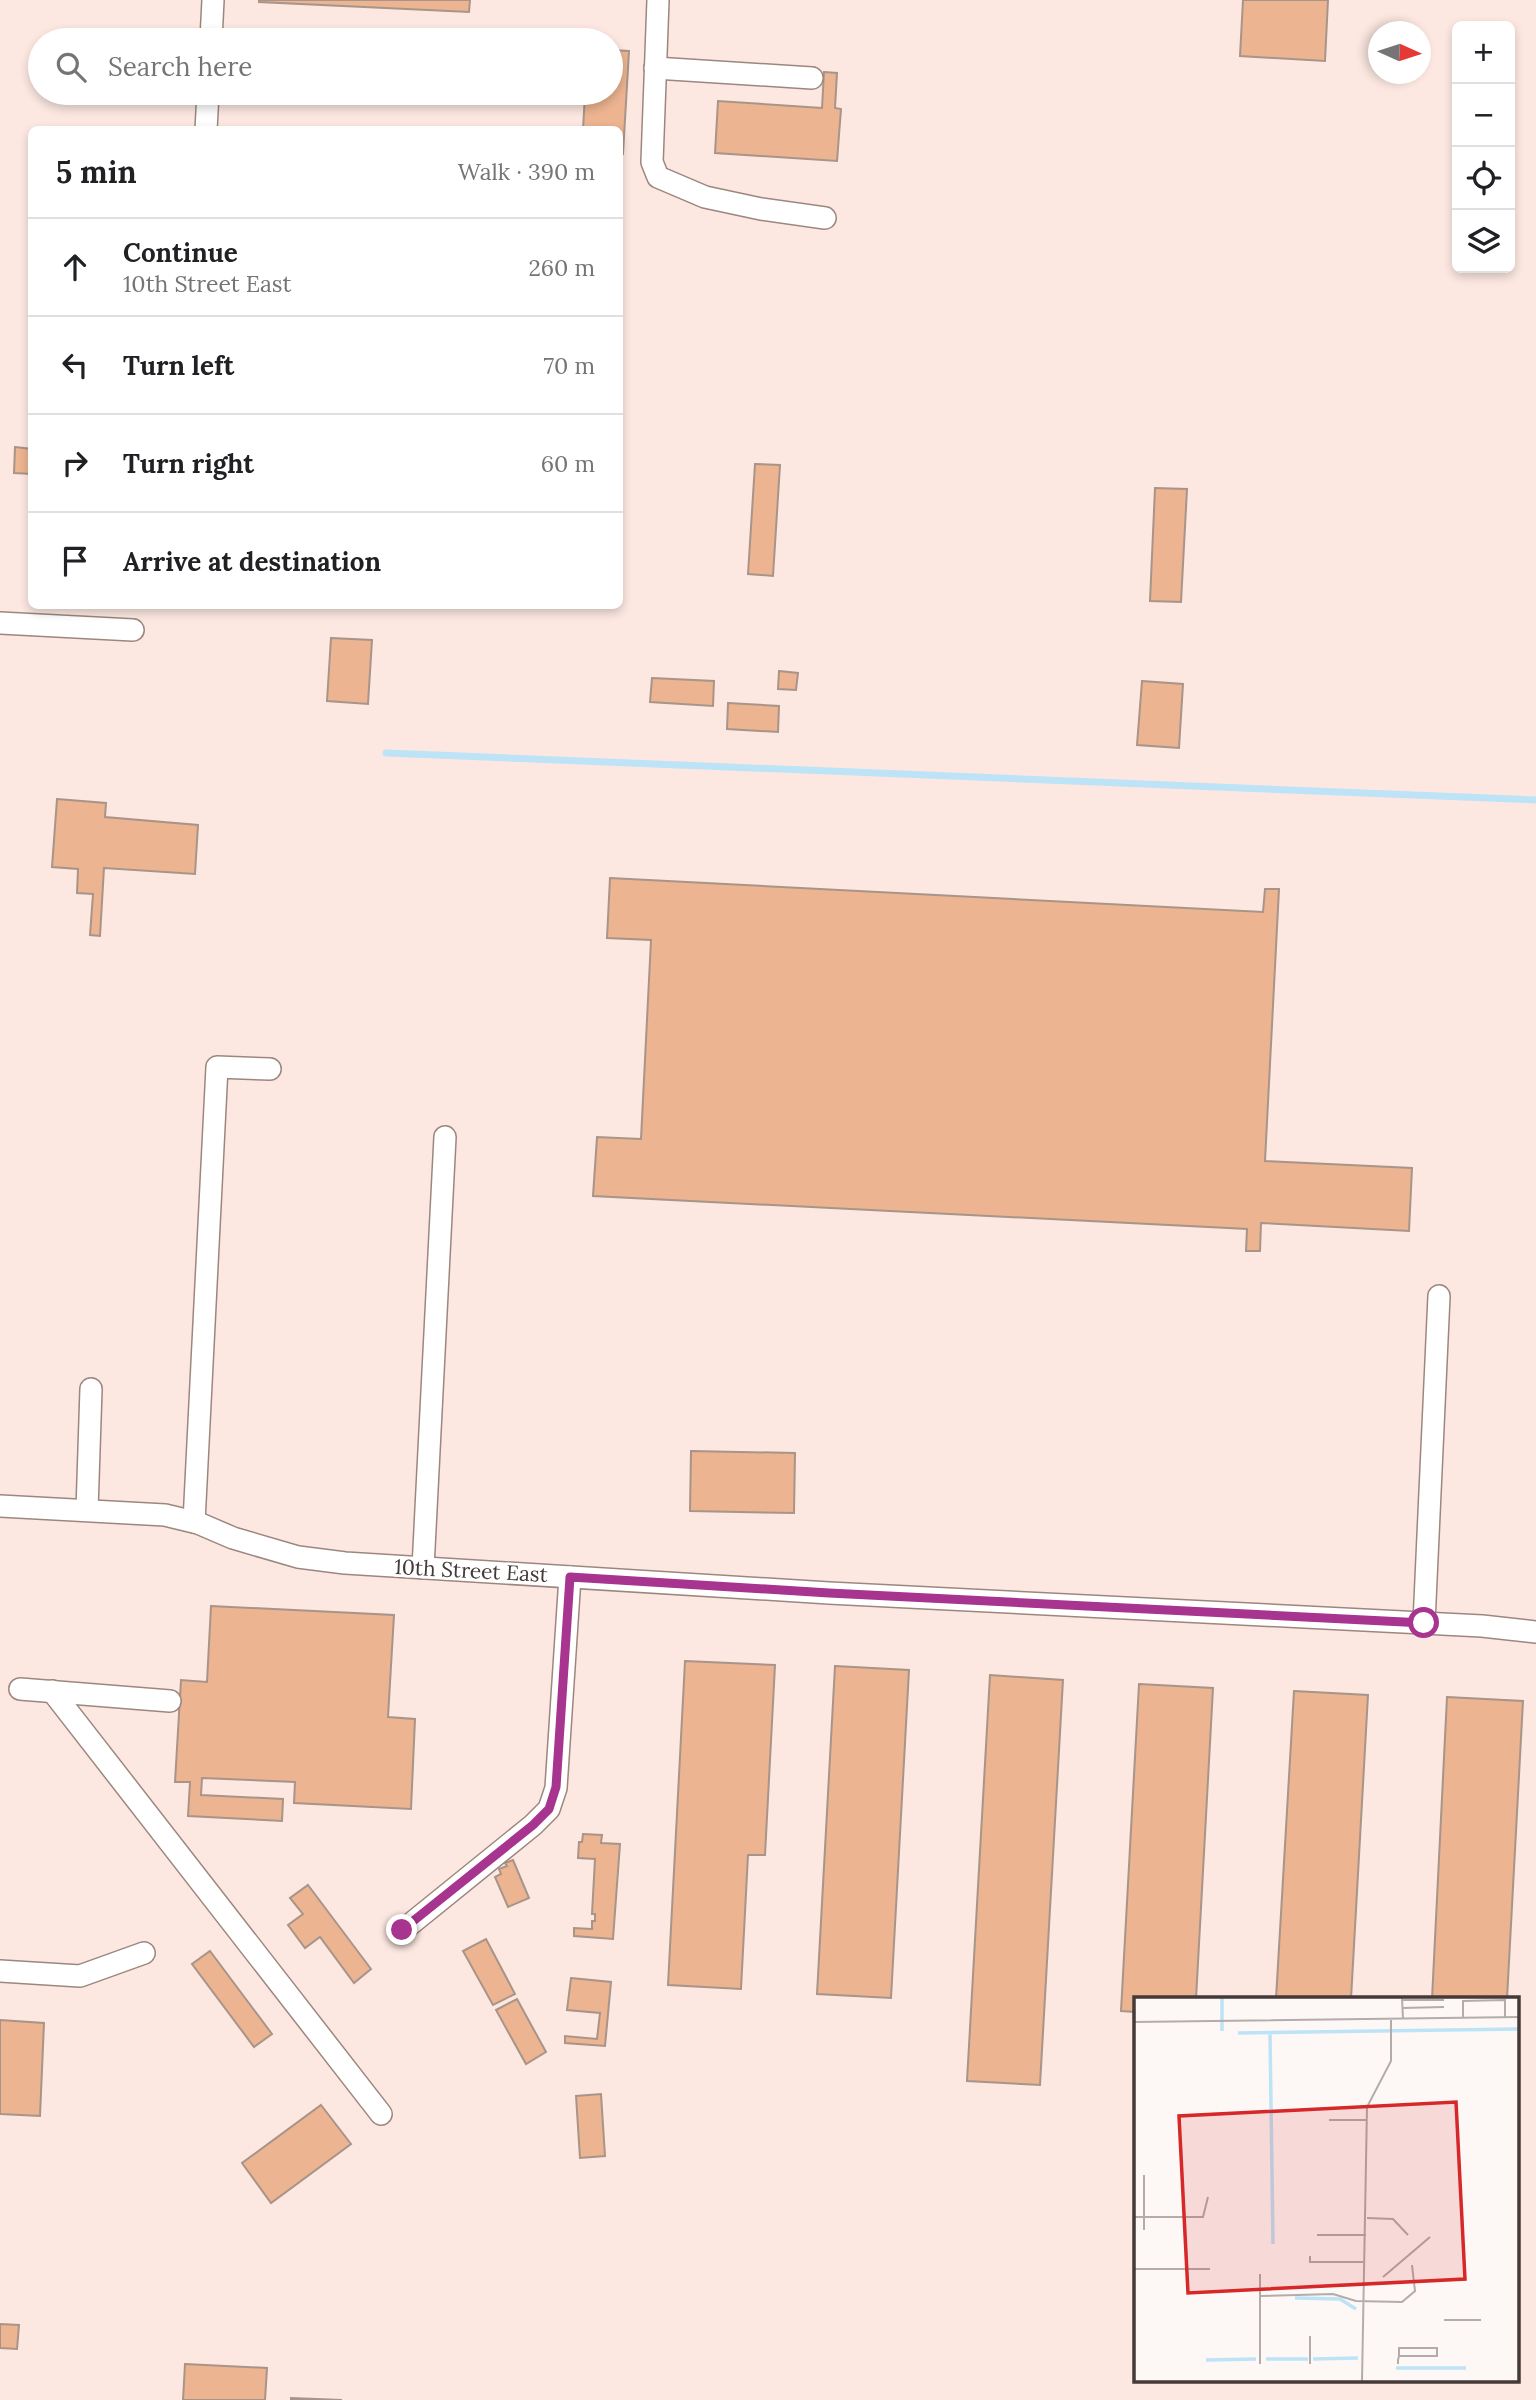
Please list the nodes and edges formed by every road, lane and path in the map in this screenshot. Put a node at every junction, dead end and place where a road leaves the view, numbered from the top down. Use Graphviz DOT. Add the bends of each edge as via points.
graph roads {
  1 [pos="213,0"];
  2 [pos="659,0"];
  3 [pos="212,28"];
  4 [pos="655,68"];
  5 [pos="812,78"];
  6 [pos="207,105"];
  7 [pos="206,126"];
  8 [pos="825,218"];
  9 [pos="0,623"];
  10 [pos="133,630"];
  11 [pos="270,1069"];
  12 [pos="444,1137"];
  13 [pos="1439,1296"];
  14 [pos="91,1389"];
  15 [pos="0,1506"];
  16 [pos="86,1510"];
  17 [pos="194,1522"];
  18 [pos="424,1568"];
  19 [pos="570,1577"];
  20 [pos="1424,1623"];
  21 [pos="1536,1632"];
  22 [pos="20,1689"];
  23 [pos="52,1691"];
  24 [pos="170,1701"];
  25 [pos="402,1930"];
  26 [pos="144,1952"];
  27 [pos="0,1972"];
  28 [pos="381,2115"];
  1 -- 3 [label="street"];
  2 -- 4 [label="street"];
  4 -- 5 [label="street"];
  4 -- 8 [label="street" via="652,162 658,177 705,197"];
  6 -- 7 [label="street"];
  9 -- 10 [label="street"];
  11 -- 17 [label="street" via="217,1067"];
  12 -- 18 [label="street"];
  13 -- 20 [label="street"];
  14 -- 16 [label="street"];
  15 -- 16 [label="street, 10th Street East"];
  16 -- 17 [label="street, 10th Street East" via="165,1515"];
  17 -- 18 [label="street, 10th Street East" via="298,1557"];
  18 -- 19 [label="street, 10th Street East"];
  19 -- 20 [label="street, 10th Street East"];
  19 -- 25 [label="street" via="556,1787 549,1809"];
  20 -- 21 [label="street, 10th Street East"];
  22 -- 23 [label="street"];
  23 -- 24 [label="street"];
  23 -- 28 [label="street"];
  26 -- 27 [label="street" via="80,1976"];
}
